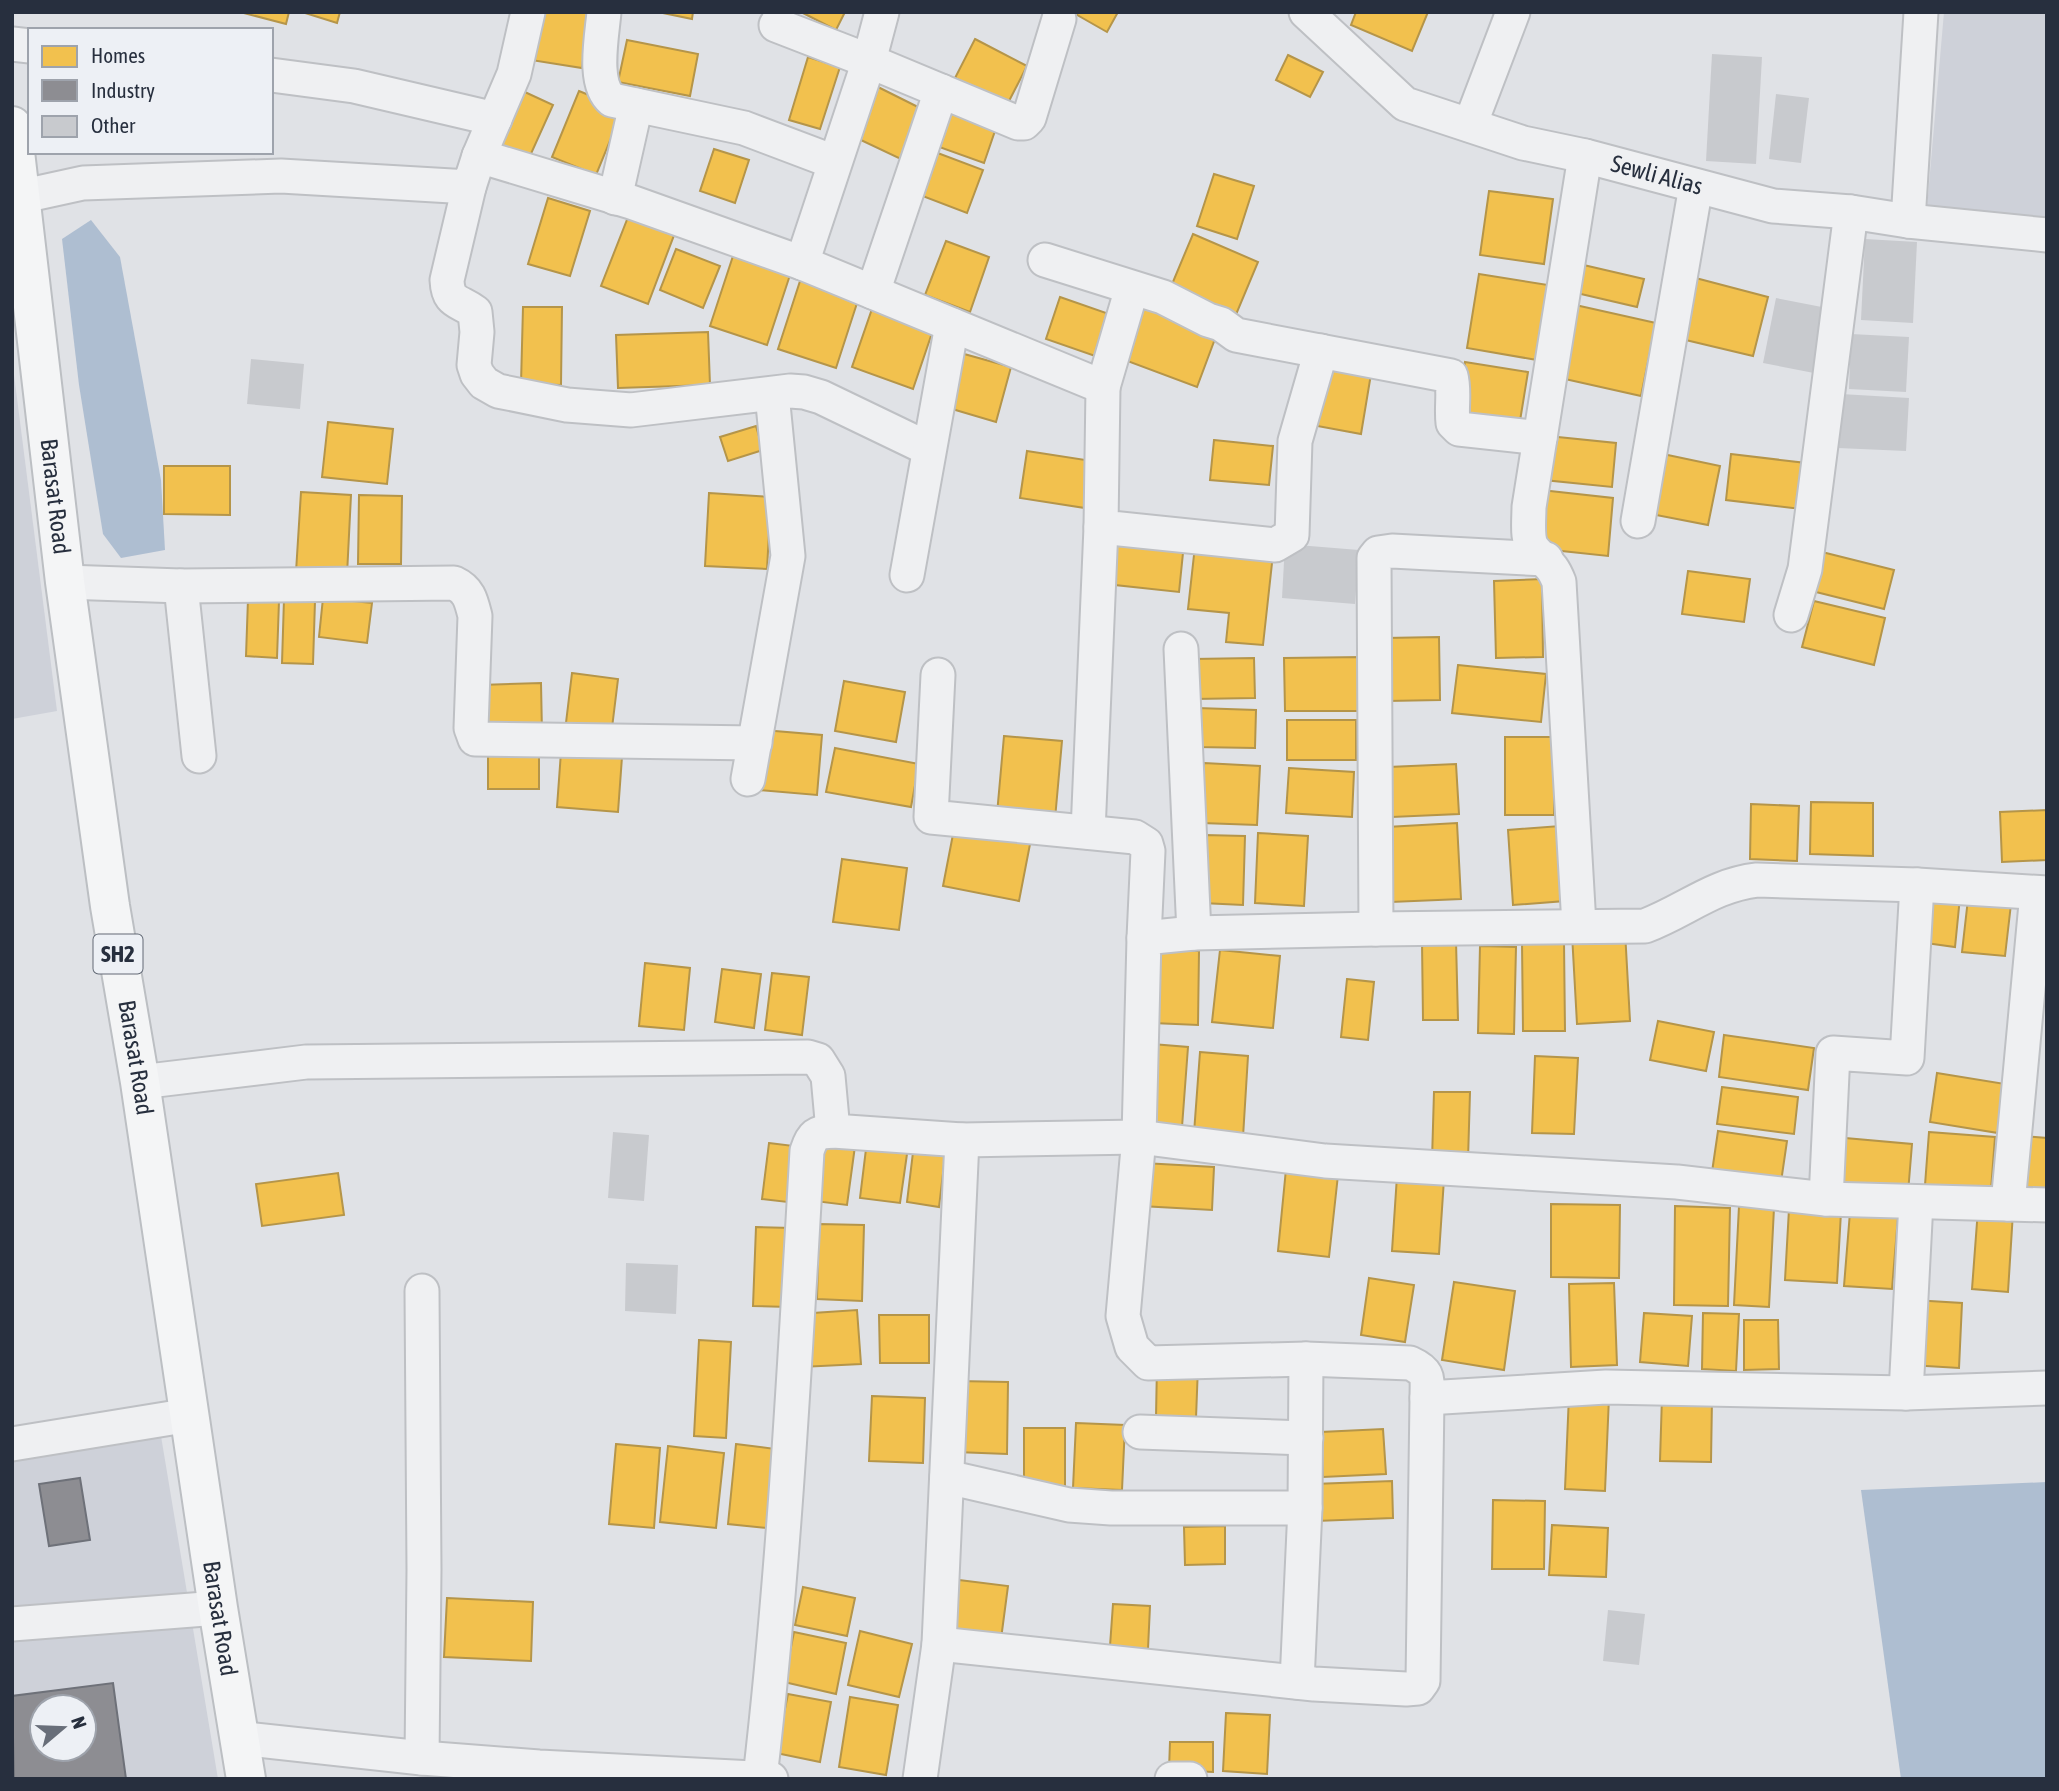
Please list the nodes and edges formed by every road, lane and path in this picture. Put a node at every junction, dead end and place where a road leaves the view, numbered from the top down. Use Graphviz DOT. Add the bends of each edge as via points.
graph roads {
  1 [pos="528,12"];
  2 [pos="604,12"];
  3 [pos="882,12"];
  4 [pos="1306,12"];
  5 [pos="1513,12"];
  6 [pos="1921,12"];
  7 [pos="1059,19"];
  8 [pos="776,25"];
  9 [pos="869,61"];
  10 [pos="273,75"];
  11 [pos="941,90"];
  12 [pos="636,105"];
  13 [pos="495,118"];
  14 [pos="1470,125"];
  15 [pos="12,128"];
  16 [pos="1585,156"];
  17 [pos="834,162"];
  18 [pos="474,171"];
  19 [pos="1696,186"];
  20 [pos="19,197"];
  21 [pos="615,198"];
  22 [pos="1851,212"];
  23 [pos="1908,222"];
  24 [pos="2047,235"];
  25 [pos="1045,260"];
  26 [pos="802,263"];
  27 [pos="1132,288"];
  28 [pos="873,292"];
  29 [pos="952,325"];
  30 [pos="1321,351"];
  31 [pos="1103,387"];
  32 [pos="772,394"];
  33 [pos="1540,438"];
  34 [pos="929,449"];
  35 [pos="1638,521"];
  36 [pos="1101,527"];
  37 [pos="1546,559"];
  38 [pos="907,575"];
  39 [pos="65,582"];
  40 [pos="181,586"];
  41 [pos="1791,615"];
  42 [pos="1181,649"];
  43 [pos="938,675"];
  44 [pos="755,743"];
  45 [pos="200,756"];
  46 [pos="748,779"];
  47 [pos="1088,832"];
  48 [pos="1917,885"];
  49 [pos="2042,893"];
  50 [pos="1579,925"];
  51 [pos="1376,929"];
  52 [pos="1194,933"];
  53 [pos="1144,938"];
  54 [pos="140,1082"];
  55 [pos="833,1131"];
  56 [pos="1139,1137"];
  57 [pos="962,1140"];
  58 [pos="1826,1199"];
  59 [pos="1916,1202"];
  60 [pos="2008,1204"];
  61 [pos="2047,1205"];
  62 [pos="422,1291"];
  63 [pos="1306,1359"];
  64 [pos="2047,1388"];
  65 [pos="1906,1393"];
  66 [pos="1427,1398"];
  67 [pos="190,1415"];
  68 [pos="1140,1432"];
  69 [pos="1306,1438"];
  70 [pos="12,1444"];
  71 [pos="947,1477"];
  72 [pos="1305,1508"];
  73 [pos="218,1608"];
  74 [pos="12,1624"];
  75 [pos="939,1644"];
  76 [pos="1297,1682"];
  77 [pos="238,1738"];
  78 [pos="422,1758"];
  79 [pos="766,1778"];
  80 [pos="246,1779"];
  81 [pos="920,1779"];
  82 [pos="1172,1779"];
  83 [pos="1190,1779"];
  1 -- 13 [label="street" via="514,74"];
  2 -- 12 [label="street" via="600,82 604,94"];
  3 -- 9 [label="street"];
  4 -- 14 [label="street, Sewli Alias" via="1405,104"];
  5 -- 14 [label="street"];
  6 -- 23 [label="street"];
  7 -- 11 [label="street" via="1024,123"];
  8 -- 9 [label="street"];
  9 -- 11 [label="street"];
  9 -- 17 [label="street"];
  10 -- 13 [label="street" via="354,86"];
  11 -- 28 [label="street"];
  12 -- 17 [label="street" via="744,128"];
  12 -- 21 [label="street"];
  13 -- 18 [label="street"];
  14 -- 16 [label="street, Sewli Alias" via="1523,143"];
  15 -- 20 [label="main road, Barasat Road / SH2"];
  16 -- 19 [label="street, Sewli Alias"];
  16 -- 33 [label="street"];
  17 -- 26 [label="street"];
  18 -- 20 [label="street" via="83,183"];
  18 -- 21 [label="street"];
  18 -- 32 [label="street" via="447,291 475,312 474,365 484,383 498,391 568,405 631,410"];
  19 -- 22 [label="street, Sewli Alias" via="1773,206"];
  19 -- 35 [label="street"];
  20 -- 39 [label="main road, Barasat Road / SH2"];
  21 -- 26 [label="street"];
  22 -- 23 [label="street, Sewli Alias"];
  22 -- 41 [label="street" via="1805,569"];
  23 -- 24 [label="street, Sewli Alias"];
  25 -- 27 [label="street"];
  26 -- 28 [label="street"];
  27 -- 30 [label="street" via="1163,297 1236,335"];
  27 -- 31 [label="street"];
  28 -- 29 [label="street"];
  29 -- 31 [label="street"];
  29 -- 34 [label="street"];
  30 -- 33 [label="street" via="1451,376 1451,410 1459,429"];
  30 -- 36 [label="street" via="1295,440 1292,535 1275,545"];
  31 -- 36 [label="street"];
  32 -- 34 [label="street" via="804,392 821,397"];
  32 -- 44 [label="street" via="788,556"];
  33 -- 37 [label="street" via="1529,507 1530,539 1533,550"];
  34 -- 38 [label="street"];
  36 -- 47 [label="street"];
  37 -- 50 [label="street" via="1559,582"];
  37 -- 51 [label="street" via="1392,551 1378,552 1374,558"];
  39 -- 40 [label="street"];
  39 -- 54 [label="main road, Barasat Road / SH2" via="110,906"];
  40 -- 44 [label="street" via="454,583 464,587 471,598 475,616 471,728 475,738"];
  40 -- 45 [label="street"];
  42 -- 52 [label="street"];
  43 -- 47 [label="street" via="931,817"];
  44 -- 46 [label="street"];
  47 -- 53 [label="street" via="1135,837 1146,844"];
  48 -- 49 [label="street"];
  48 -- 50 [label="street" via="1736,882 1645,926"];
  48 -- 58 [label="street" via="1907,1058 1833,1053"];
  49 -- 60 [label="street"];
  50 -- 51 [label="street"];
  51 -- 52 [label="street"];
  52 -- 53 [label="street"];
  53 -- 56 [label="street"];
  54 -- 55 [label="street" via="306,1062 808,1057 818,1060 828,1076"];
  54 -- 67 [label="main road, Barasat Road / SH2"];
  55 -- 57 [label="street"];
  55 -- 79 [label="street" via="813,1135 807,1151"];
  56 -- 57 [label="street"];
  56 -- 58 [label="street" via="1325,1161 1677,1182"];
  56 -- 63 [label="street" via="1123,1316 1132,1347 1148,1363"];
  57 -- 71 [label="street"];
  58 -- 59 [label="street"];
  59 -- 60 [label="street"];
  59 -- 65 [label="street"];
  60 -- 61 [label="street"];
  62 -- 78 [label="street"];
  63 -- 66 [label="street" via="1410,1363 1427,1375"];
  63 -- 69 [label="street"];
  64 -- 65 [label="street"];
  65 -- 66 [label="street" via="1606,1387"];
  66 -- 76 [label="street" via="1423,1681 1418,1688 1406,1689"];
  67 -- 70 [label="street"];
  67 -- 73 [label="main road, Barasat Road / SH2"];
  68 -- 69 [label="street"];
  69 -- 72 [label="street"];
  71 -- 72 [label="street" via="1069,1505"];
  71 -- 75 [label="street"];
  72 -- 76 [label="street"];
  73 -- 74 [label="street"];
  73 -- 77 [label="main road, Barasat Road / SH2"];
  75 -- 76 [label="street"];
  75 -- 81 [label="street"];
  77 -- 78 [label="street"];
  77 -- 80 [label="main road, Barasat Road / SH2"];
  78 -- 79 [label="street"];
  82 -- 83 [label="street"];
}
